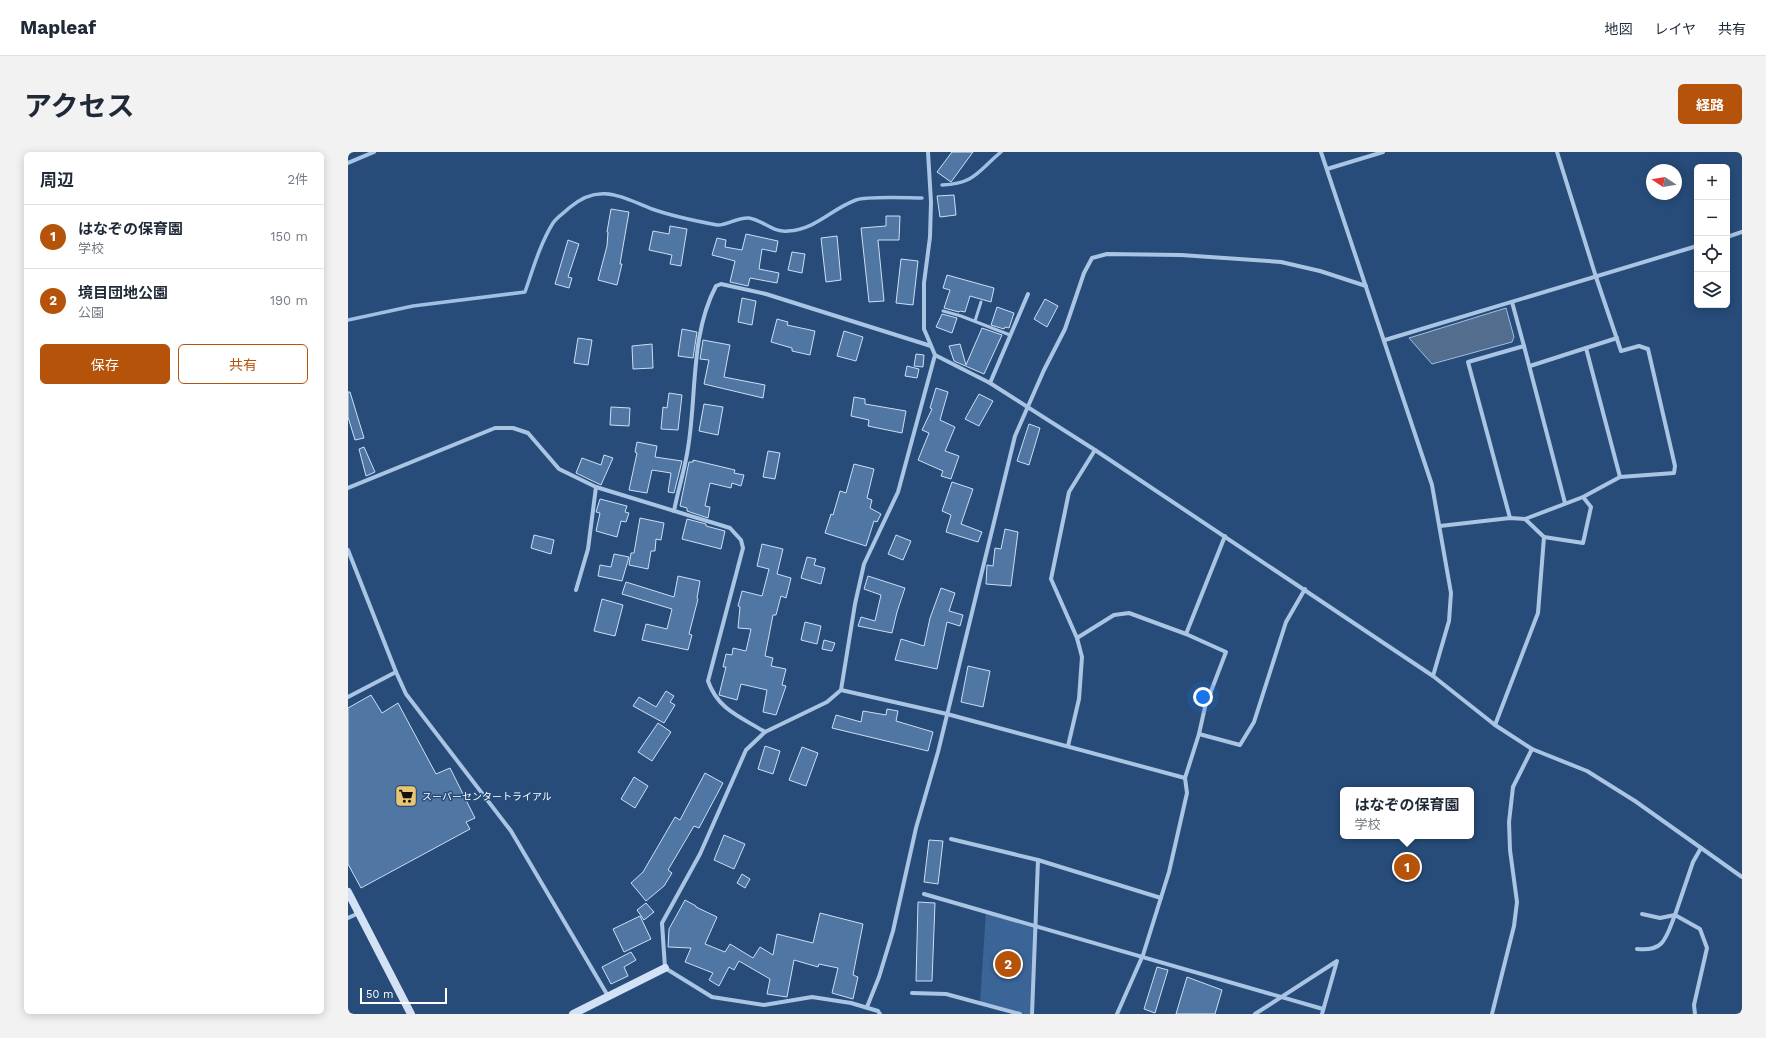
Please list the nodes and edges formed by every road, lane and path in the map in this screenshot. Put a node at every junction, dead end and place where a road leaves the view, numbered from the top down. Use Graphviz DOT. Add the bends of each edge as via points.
graph roads {
  1 [pos="374,152"];
  2 [pos="928,152"];
  3 [pos="1321,152"];
  4 [pos="1383,152"];
  5 [pos="1557,152"];
  6 [pos="348,163"];
  7 [pos="1327,169"];
  8 [pos="1742,232"];
  9 [pos="1730,236"];
  10 [pos="1694,247"];
  11 [pos="1596,277"];
  12 [pos="1366,286"];
  13 [pos="1028,294"];
  14 [pos="981,302"];
  15 [pos="1512,302"];
  16 [pos="943,311"];
  17 [pos="975,322"];
  18 [pos="1010,335"];
  19 [pos="1616,338"];
  20 [pos="1385,340"];
  21 [pos="931,346"];
  22 [pos="1524,346"];
  23 [pos="1586,348"];
  24 [pos="935,355"];
  25 [pos="1530,366"];
  26 [pos="990,384"];
  27 [pos="1028,408"];
  28 [pos="1095,450"];
  29 [pos="1620,477"];
  30 [pos="596,487"];
  31 [pos="348,488"];
  32 [pos="1583,497"];
  33 [pos="1565,503"];
  34 [pos="674,511"];
  35 [pos="1510,518"];
  36 [pos="1525,519"];
  37 [pos="1440,526"];
  38 [pos="1225,536"];
  39 [pos="1544,537"];
  40 [pos="348,550"];
  41 [pos="1305,589"];
  42 [pos="576,590"];
  43 [pos="1186,634"];
  44 [pos="1077,638"];
  45 [pos="396,672"];
  46 [pos="1433,676"];
  47 [pos="841,690"];
  48 [pos="348,697"];
  49 [pos="947,714"];
  50 [pos="1495,725"];
  51 [pos="765,732"];
  52 [pos="1199,734"];
  53 [pos="1068,746"];
  54 [pos="1532,749"];
  55 [pos="1185,778"];
  56 [pos="951,839"];
  57 [pos="1701,848"];
  58 [pos="1038,860"];
  59 [pos="1742,877"];
  60 [pos="348,892"];
  61 [pos="924,894"];
  62 [pos="1161,898"];
  63 [pos="359,912"];
  64 [pos="1642,914"];
  65 [pos="1675,915"];
  66 [pos="348,918"];
  67 [pos="1037,926"];
  68 [pos="1637,950"];
  69 [pos="1143,955"];
  70 [pos="665,968"];
  71 [pos="912,993"];
  72 [pos="608,996"];
  73 [pos="1282,997"];
  74 [pos="867,1007"];
  75 [pos="1323,1009"];
  76 [pos="411,1014"];
  77 [pos="573,1014"];
  78 [pos="880,1014"];
  79 [pos="1020,1014"];
  80 [pos="1032,1014"];
  81 [pos="1117,1014"];
  82 [pos="1255,1014"];
  83 [pos="1322,1014"];
  84 [pos="1492,1014"];
  85 [pos="1695,1014"];
  1 -- 6 [label="street"];
  2 -- 21 [label="street" via="930,223 924,283 924,329"];
  3 -- 7 [label="street"];
  4 -- 7 [label="street"];
  5 -- 11 [label="street"];
  7 -- 12 [label="street"];
  8 -- 9 [label="street"];
  10 -- 11 [label="street"];
  11 -- 15 [label="street"];
  11 -- 19 [label="street"];
  12 -- 20 [label="street"];
  12 -- 27 [label="street" via="1281,262 1182,254 1107,254 1092,258 1084,273 1065,329"];
  13 -- 18 [label="street"];
  14 -- 17 [label="lane"];
  15 -- 20 [label="street"];
  15 -- 22 [label="street"];
  16 -- 17 [label="lane"];
  17 -- 18 [label="lane"];
  18 -- 26 [label="street"];
  19 -- 23 [label="street"];
  19 -- 29 [label="street" via="1621,351 1639,346 1648,349 1675,466 1674,473"];
  20 -- 37 [label="street" via="1432,485"];
  21 -- 24 [label="street"];
  21 -- 34 [label="street" via="766,294 721,284 716,286 701,328 688,449"];
  22 -- 25 [label="street"];
  22 -- 35 [label="street" via="1468,362"];
  23 -- 25 [label="street"];
  23 -- 29 [label="street"];
  24 -- 26 [label="street"];
  24 -- 47 [label="street" via="898,492 864,564"];
  25 -- 33 [label="street"];
  26 -- 27 [label="street"];
  27 -- 28 [label="street"];
  27 -- 49 [label="street" via="1015,436"];
  28 -- 38 [label="street"];
  28 -- 44 [label="street" via="1068,492 1051,579"];
  29 -- 32 [label="street"];
  30 -- 31 [label="street" via="559,469 528,433 513,428 495,428"];
  30 -- 34 [label="street"];
  30 -- 42 [label="street" via="588,549"];
  32 -- 33 [label="street"];
  32 -- 39 [label="street" via="1591,507 1583,543"];
  33 -- 36 [label="street"];
  34 -- 51 [label="street" via="730,528 741,540 743,548 708,681 722,706"];
  35 -- 36 [label="street"];
  35 -- 37 [label="street"];
  36 -- 39 [label="street"];
  37 -- 46 [label="street" via="1451,593 1449,621"];
  38 -- 41 [label="street"];
  38 -- 43 [label="street"];
  39 -- 50 [label="street" via="1538,613"];
  40 -- 45 [label="street"];
  41 -- 46 [label="street"];
  41 -- 52 [label="street" via="1286,622 1254,722 1240,745"];
  43 -- 44 [label="street" via="1129,613 1114,615"];
  43 -- 52 [label="street" via="1226,652 1205,707"];
  44 -- 53 [label="street" via="1082,657 1081,684"];
  45 -- 48 [label="street"];
  45 -- 72 [label="street" via="406,694 511,831"];
  46 -- 50 [label="street"];
  47 -- 49 [label="street"];
  47 -- 51 [label="street" via="827,702"];
  49 -- 53 [label="street"];
  49 -- 74 [label="street" via="916,828 893,931"];
  50 -- 54 [label="street"];
  51 -- 70 [label="street" via="746,750 700,854 662,923"];
  52 -- 55 [label="street"];
  53 -- 55 [label="street"];
  54 -- 57 [label="street" via="1586,771 1635,801"];
  54 -- 84 [label="street" via="1513,787 1509,822 1517,902 1514,926"];
  55 -- 62 [label="street" via="1187,793"];
  56 -- 58 [label="street"];
  57 -- 59 [label="street"];
  57 -- 65 [label="street" via="1693,862"];
  58 -- 62 [label="street"];
  58 -- 67 [label="street"];
  60 -- 63 [label="street"];
  61 -- 67 [label="street"];
  62 -- 69 [label="street"];
  63 -- 66 [label="street"];
  63 -- 76 [label="street"];
  64 -- 65 [label="street" via="1660,918"];
  65 -- 68 [label="street" via="1664,941 1658,948 1650,951"];
  65 -- 85 [label="street" via="1700,929 1707,948 1694,1006"];
  67 -- 69 [label="street"];
  67 -- 80 [label="street"];
  69 -- 73 [label="street"];
  69 -- 81 [label="street"];
  70 -- 72 [label="street"];
  70 -- 74 [label="street" via="712,997 764,1005 812,997"];
  71 -- 79 [label="street" via="946,994"];
  72 -- 77 [label="street"];
  73 -- 75 [label="street"];
  73 -- 75 [label="street" via="1337,962"];
  73 -- 82 [label="street"];
  74 -- 78 [label="street"];
  75 -- 83 [label="street"];
}
